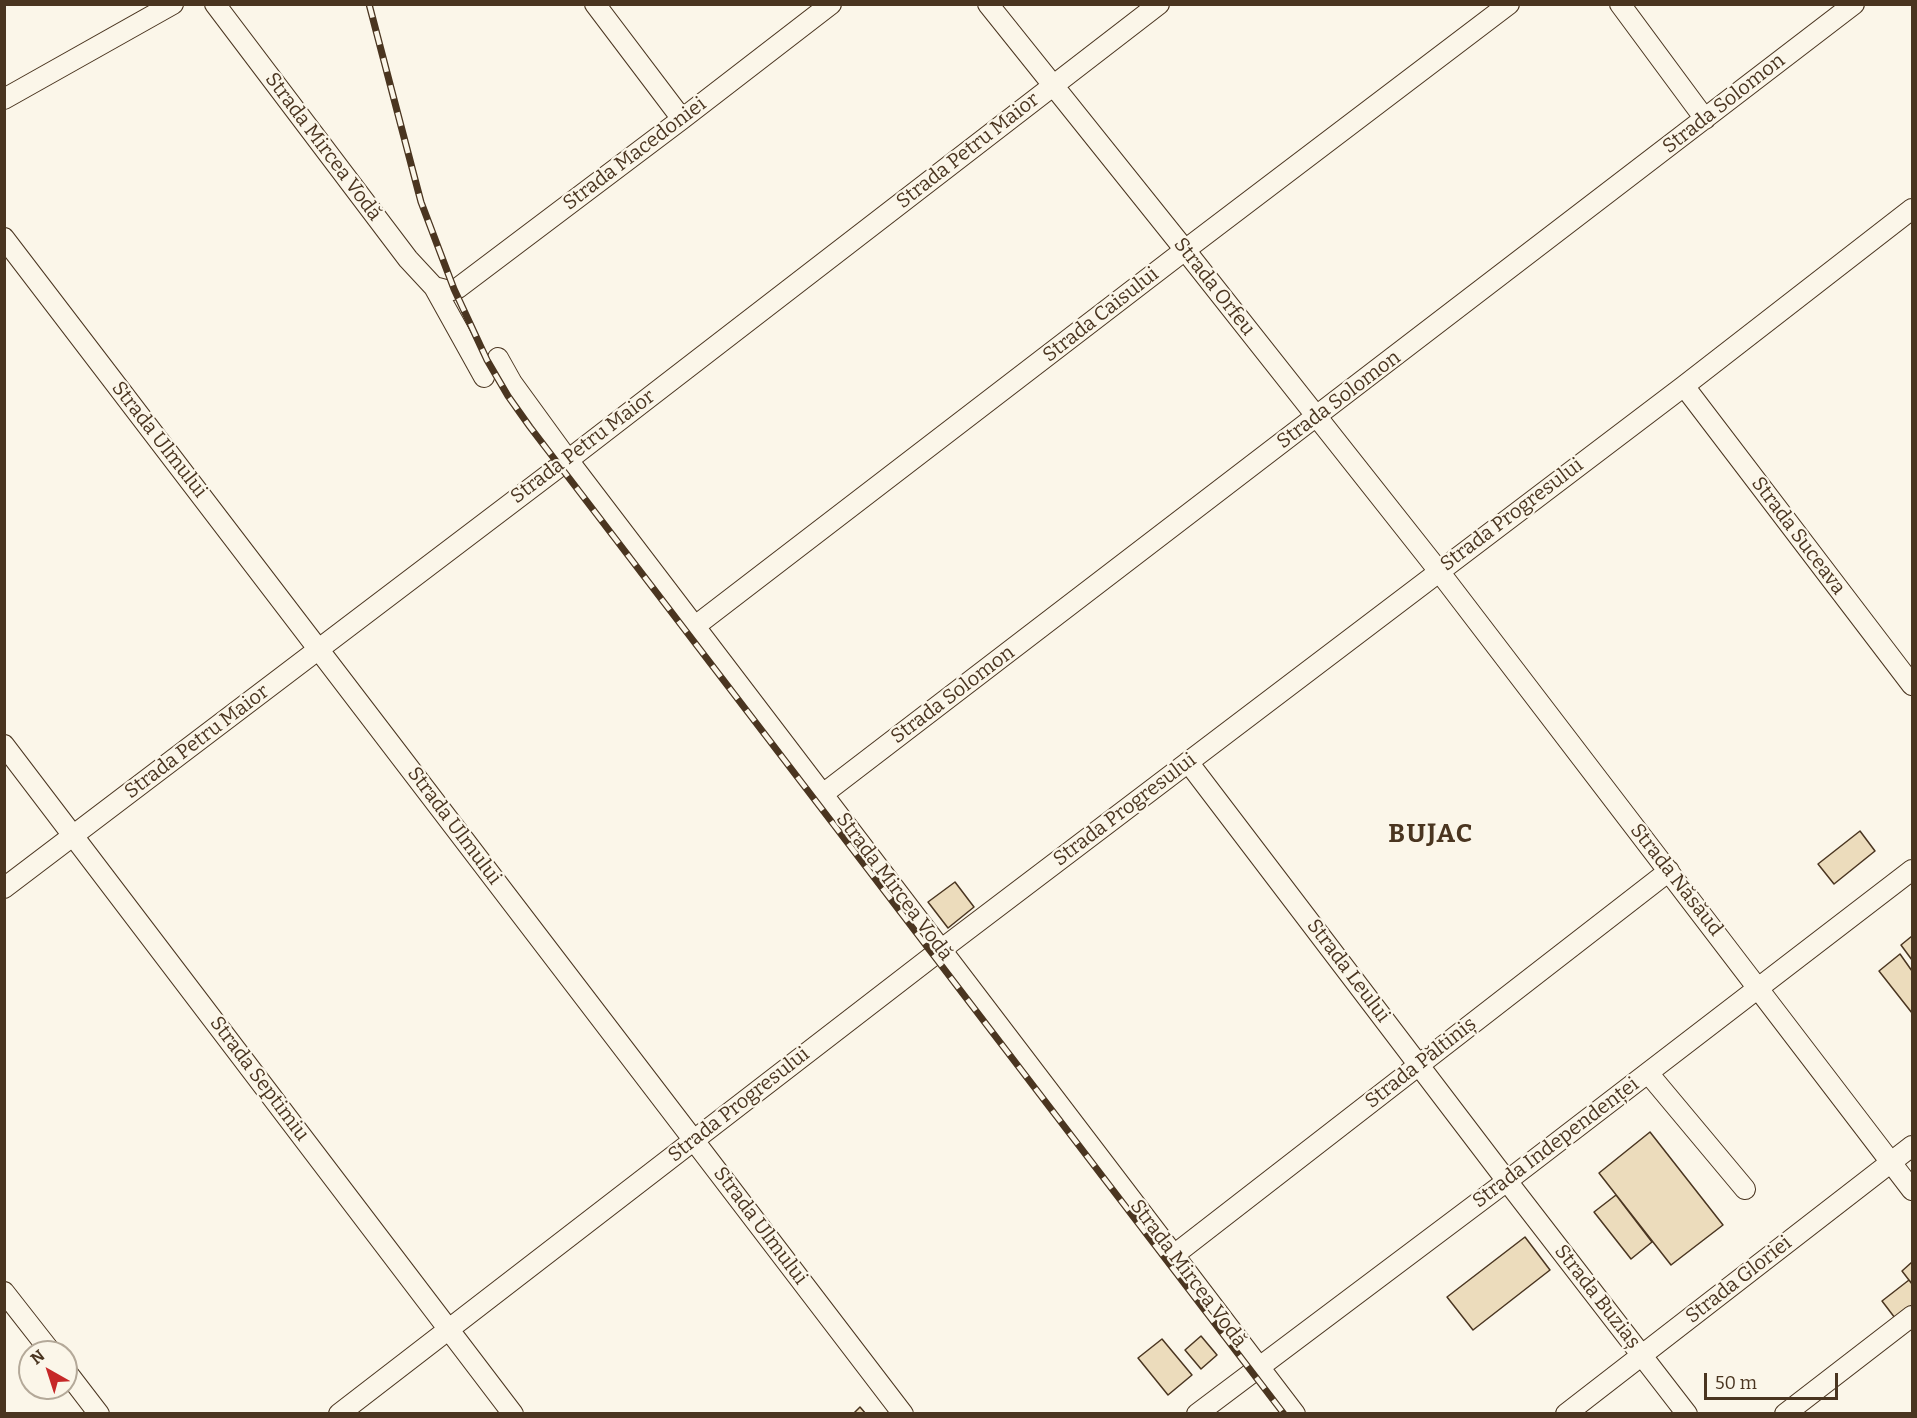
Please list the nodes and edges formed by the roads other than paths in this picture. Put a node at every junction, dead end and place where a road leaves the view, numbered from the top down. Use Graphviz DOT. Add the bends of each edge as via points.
graph roads {
  1 [pos="173,4"];
  2 [pos="215,4"];
  3 [pos="595,4"];
  4 [pos="831,4"];
  5 [pos="988,4"];
  6 [pos="1159,4"];
  7 [pos="1509,4"];
  8 [pos="1620,4"];
  9 [pos="1854,4"];
  10 [pos="1053,86"];
  11 [pos="4,99"];
  12 [pos="1705,118"];
  13 [pos="682,119"];
  14 [pos="1912,209"];
  15 [pos="4,238"];
  16 [pos="1185,250"];
  17 [pos="434,287"];
  18 [pos="498,358"];
  19 [pos="484,377"];
  20 [pos="1684,386"];
  21 [pos="1317,416"];
  22 [pos="568,460"];
  23 [pos="1438,570"];
  24 [pos="694,627"];
  25 [pos="319,649"];
  26 [pos="1912,685"];
  27 [pos="4,745"];
  28 [pos="1188,762"];
  29 [pos="823,794"];
  30 [pos="74,836"];
  31 [pos="1912,870"];
  32 [pos="1669,871"];
  33 [pos="4,888"];
  34 [pos="942,949"];
  35 [pos="1758,988"];
  36 [pos="1419,1065"];
  37 [pos="1648,1073"];
  38 [pos="694,1140"];
  39 [pos="1912,1146"];
  40 [pos="1892,1162"];
  41 [pos="1507,1181"];
  42 [pos="1745,1189"];
  43 [pos="1912,1190"];
  44 [pos="1174,1255"];
  45 [pos="4,1292"];
  46 [pos="1912,1316"];
  47 [pos="449,1329"];
  48 [pos="42,1340"];
  49 [pos="1642,1355"];
  50 [pos="1259,1367"];
  51 [pos="78,1386"];
  52 [pos="99,1413"];
  53 [pos="339,1413"];
  54 [pos="513,1413"];
  55 [pos="903,1413"];
  56 [pos="1197,1413"];
  57 [pos="1295,1413"];
  58 [pos="1566,1413"];
  59 [pos="1687,1413"];
  60 [pos="1785,1413"];
  1 -- 11 [label="street"];
  2 -- 17 [label="street, Strada Mircea Vodă" via="408,259"];
  3 -- 13 [label="street"];
  4 -- 13 [label="street, Strada Macedoniei"];
  5 -- 10 [label="street, Strada Orfeu"];
  6 -- 10 [label="street, Strada Petru Maior"];
  7 -- 16 [label="street, Strada Caisului"];
  8 -- 12 [label="street"];
  9 -- 12 [label="street, Strada Solomon"];
  10 -- 16 [label="street, Strada Orfeu"];
  10 -- 22 [label="street, Strada Petru Maior"];
  12 -- 21 [label="street, Strada Solomon"];
  13 -- 17 [label="street, Strada Macedoniei" via="458,288 449,291"];
  14 -- 20 [label="street, Strada Progresului"];
  15 -- 25 [label="street, Strada Ulmului"];
  16 -- 21 [label="street, Strada Orfeu"];
  16 -- 24 [label="street, Strada Caisului"];
  17 -- 19 [label="street, Strada Mircea Vodă"];
  18 -- 22 [label="street, Strada Mircea Vodă" via="523,400"];
  20 -- 23 [label="street, Strada Progresului"];
  20 -- 26 [label="street, Strada Suceava"];
  21 -- 23 [label="street, Strada Orfeu"];
  21 -- 29 [label="street, Strada Solomon"];
  22 -- 24 [label="street, Strada Mircea Vodă"];
  22 -- 25 [label="street, Strada Petru Maior"];
  23 -- 28 [label="street, Strada Progresului"];
  23 -- 32 [label="street, Strada Năsăud"];
  24 -- 29 [label="street, Strada Mircea Vodă"];
  25 -- 30 [label="street, Strada Petru Maior"];
  25 -- 38 [label="street, Strada Ulmului"];
  27 -- 30 [label="street, Strada Septimiu"];
  28 -- 34 [label="street, Strada Progresului"];
  28 -- 36 [label="street, Strada Leului"];
  29 -- 34 [label="street, Strada Mircea Vodă"];
  30 -- 33 [label="street, Strada Petru Maior"];
  30 -- 47 [label="street, Strada Septimiu"];
  31 -- 35 [label="street, Strada Independenței"];
  32 -- 35 [label="street, Strada Năsăud"];
  32 -- 36 [label="street, Strada Păltiniș"];
  34 -- 38 [label="street, Strada Progresului"];
  34 -- 44 [label="street, Strada Mircea Vodă"];
  35 -- 37 [label="street, Strada Independenței"];
  35 -- 40 [label="street, Strada Năsăud"];
  36 -- 41 [label="street, Strada Leului"];
  36 -- 44 [label="street, Strada Păltiniș"];
  37 -- 41 [label="street, Strada Independenței"];
  37 -- 42 [label="street"];
  38 -- 47 [label="street, Strada Progresului"];
  38 -- 55 [label="street, Strada Ulmului"];
  39 -- 40 [label="street, Strada Gloriei"];
  40 -- 43 [label="street, Strada Năsăud"];
  40 -- 49 [label="street, Strada Gloriei"];
  41 -- 49 [label="street, Strada Buziaș"];
  41 -- 50 [label="street, Strada Independenței"];
  44 -- 50 [label="street, Strada Mircea Vodă"];
  45 -- 48 [label="street"];
  46 -- 60 [label="street"];
  47 -- 53 [label="street, Strada Progresului"];
  47 -- 54 [label="street, Strada Septimiu"];
  49 -- 58 [label="street, Strada Gloriei"];
  49 -- 59 [label="street, Strada Buziaș"];
  50 -- 56 [label="street, Strada Independenței"];
  50 -- 57 [label="street, Strada Mircea Vodă"];
  51 -- 52 [label="street"];
}
